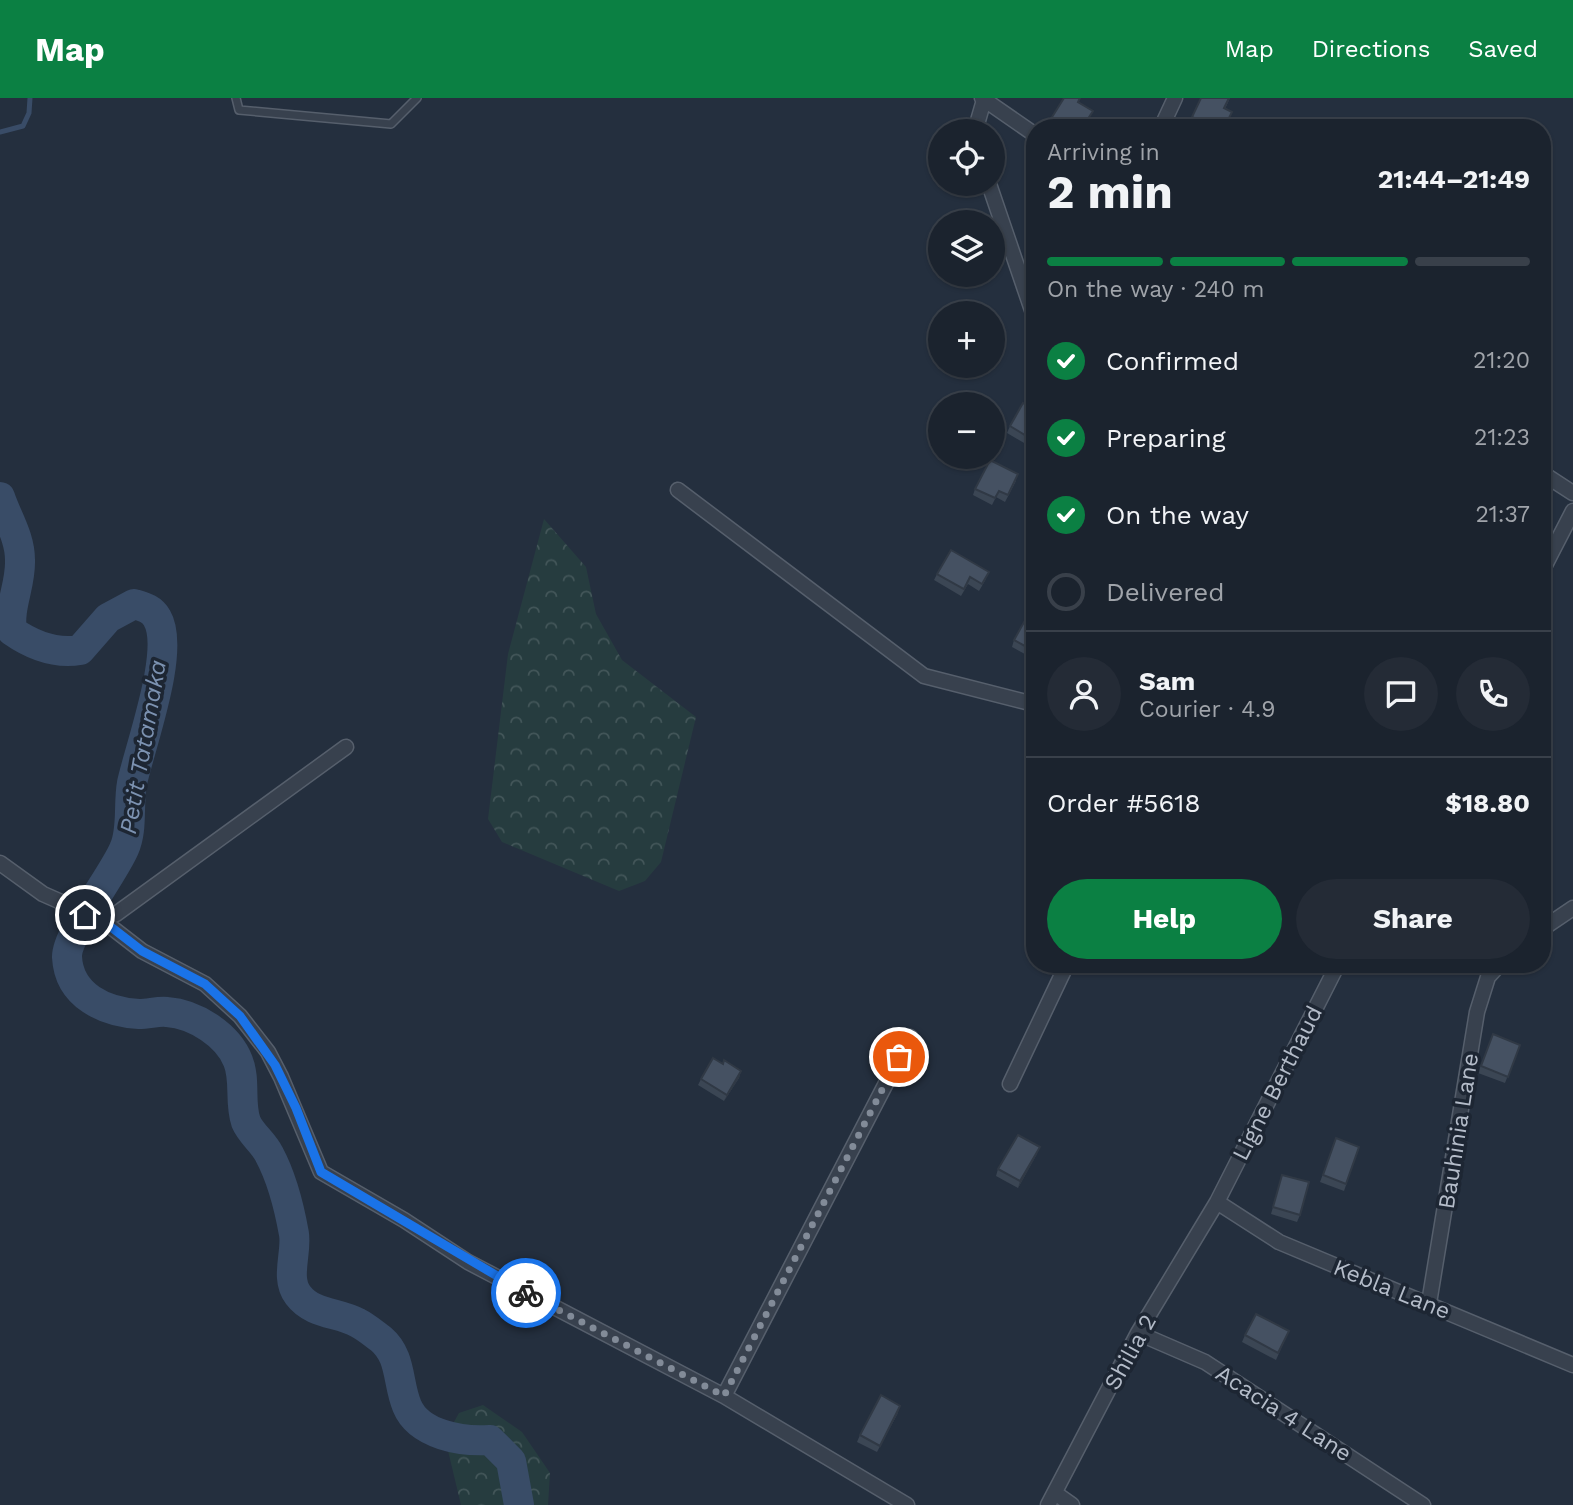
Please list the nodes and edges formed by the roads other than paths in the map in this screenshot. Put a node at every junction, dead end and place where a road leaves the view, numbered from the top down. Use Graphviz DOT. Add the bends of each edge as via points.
graph roads {
  1 [pos="236,98"];
  2 [pos="417,98"];
  3 [pos="1175,98"];
  4 [pos="983,99"];
  5 [pos="978,119"];
  6 [pos="1165,119"];
  7 [pos="1026,129"];
  8 [pos="993,196"];
  9 [pos="1026,293"];
  10 [pos="1551,479"];
  11 [pos="678,490"];
  12 [pos="1573,493"];
  13 [pos="1573,511"];
  14 [pos="1551,554"];
  15 [pos="1026,702"];
  16 [pos="346,747"];
  17 [pos="0,863"];
  18 [pos="1573,908"];
  19 [pos="1551,916"];
  20 [pos="1556,919"];
  21 [pos="102,920"];
  22 [pos="1551,923"];
  23 [pos="1063,973"];
  24 [pos="1333,973"];
  25 [pos="1492,973"];
  26 [pos="910,1037"];
  27 [pos="1010,1084"];
  28 [pos="1217,1202"];
  29 [pos="1429,1303"];
  30 [pos="1138,1333"];
  31 [pos="1573,1366"];
  32 [pos="724,1396"];
  33 [pos="1051,1499"];
  34 [pos="907,1505"];
  35 [pos="1072,1505"];
  36 [pos="1423,1505"];
  1 -- 2 [label="lane" via="239,110 391,124"];
  3 -- 6 [label="street"];
  4 -- 5 [label="street"];
  4 -- 7 [label="street"];
  8 -- 9 [label="street"];
  10 -- 12 [label="street"];
  11 -- 15 [label="street" via="924,676"];
  13 -- 14 [label="street"];
  16 -- 21 [label="street"];
  17 -- 21 [label="street" via="43,894"];
  18 -- 20 [label="street"];
  19 -- 20 [label="street"];
  20 -- 22 [label="street"];
  21 -- 32 [label="street" via="142,951 205,984 240,1016 281,1077 321,1172 468,1262"];
  23 -- 27 [label="street"];
  24 -- 28 [label="street, Ligne Berthaud"];
  25 -- 29 [label="street, Bauhinia Lane" via="1477,1012"];
  26 -- 32 [label="street"];
  28 -- 29 [label="street, Kebla Lane" via="1279,1242"];
  28 -- 30 [label="street, Shilia 2"];
  29 -- 31 [label="street, Kebla Lane"];
  30 -- 33 [label="street, Shilia 2"];
  30 -- 36 [label="street, Acacia 4 Lane" via="1205,1362"];
  32 -- 34 [label="street"];
  33 -- 35 [label="street"];
}
